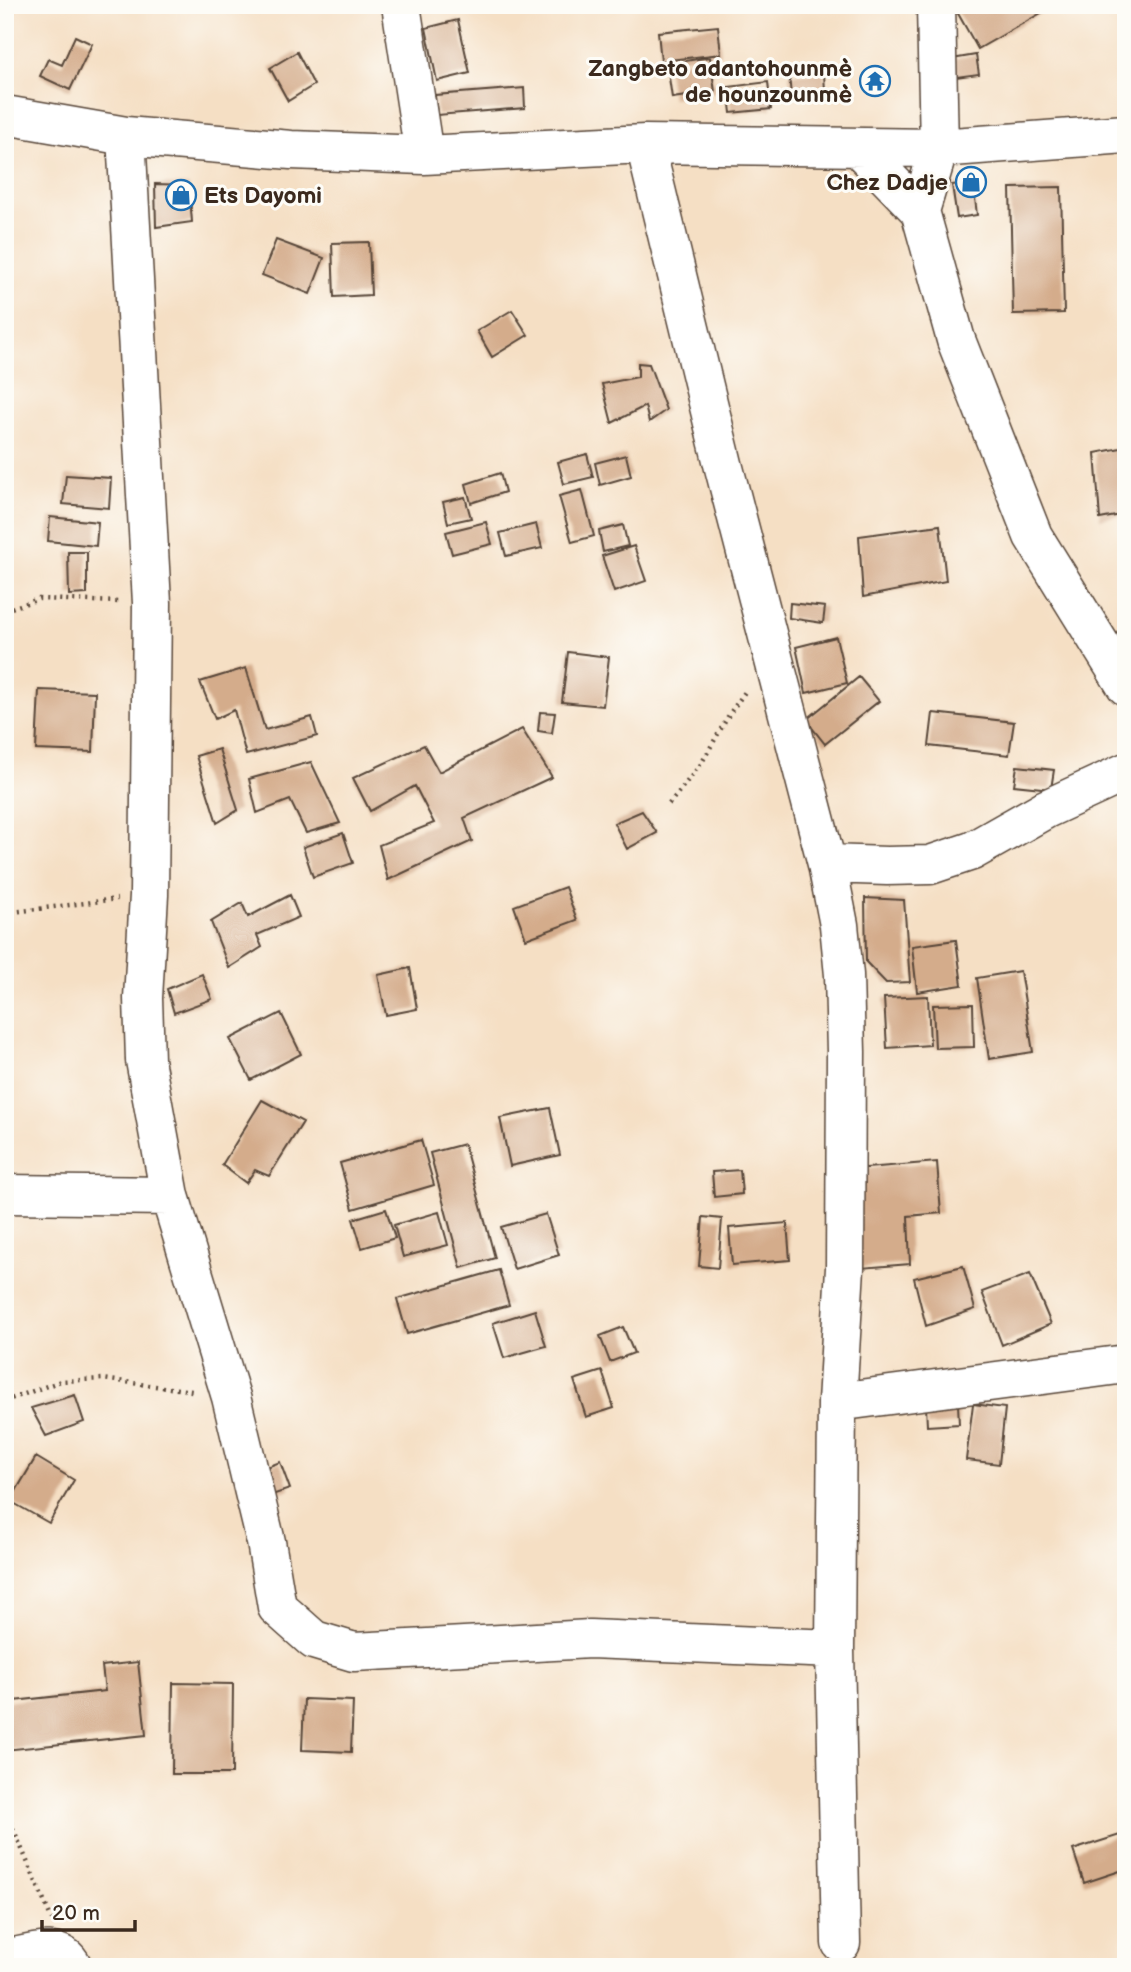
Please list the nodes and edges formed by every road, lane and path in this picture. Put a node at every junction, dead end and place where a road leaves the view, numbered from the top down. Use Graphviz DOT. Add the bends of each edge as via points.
graph roads {
  1 [pos="401,5"];
  2 [pos="936,5"];
  3 [pos="5,114"];
  4 [pos="1126,134"];
  5 [pos="126,136"];
  6 [pos="645,144"];
  7 [pos="858,147"];
  8 [pos="939,148"];
  9 [pos="424,155"];
  10 [pos="920,211"];
  11 [pos="152,603"];
  12 [pos="5,610"];
  13 [pos="773,652"];
  14 [pos="1126,686"];
  15 [pos="1126,772"];
  16 [pos="669,804"];
  17 [pos="827,864"];
  18 [pos="149,895"];
  19 [pos="5,913"];
  20 [pos="5,1194"];
  21 [pos="170,1196"];
  22 [pos="1126,1364"];
  23 [pos="232,1397"];
  24 [pos="5,1401"];
  25 [pos="837,1402"];
  26 [pos="835,1649"];
  27 [pos="5,1809"];
  28 [pos="841,1943"];
  29 [pos="5,1959"];
  30 [pos="71,1963"];
  1 -- 9 [label="street"];
  2 -- 8 [label="street"];
  3 -- 5 [label="street"];
  4 -- 8 [label="street"];
  5 -- 9 [label="street"];
  5 -- 11 [label="street"];
  6 -- 7 [label="street"];
  6 -- 9 [label="street"];
  6 -- 13 [label="street"];
  7 -- 8 [label="street"];
  7 -- 10 [label="street"];
  8 -- 10 [label="street"];
  10 -- 14 [label="street" via="956,340 1033,536"];
  11 -- 12 [label="path" via="38,599"];
  11 -- 18 [label="street"];
  13 -- 16 [label="path" via="701,764"];
  13 -- 17 [label="street"];
  15 -- 17 [label="street" via="1046,809 972,851 930,865"];
  17 -- 25 [label="street" via="843,962 846,1052 845,1268"];
  18 -- 19 [label="path"];
  18 -- 21 [label="street" via="143,998 145,1060"];
  20 -- 21 [label="street"];
  21 -- 23 [label="street"];
  22 -- 25 [label="street"];
  23 -- 24 [label="path" via="103,1379 61,1381"];
  23 -- 26 [label="street" via="278,1607 314,1640 354,1652 590,1639"];
  25 -- 26 [label="street"];
  26 -- 28 [label="street"];
  27 -- 30 [label="path"];
  29 -- 30 [label="street" via="53,1950"];
}
